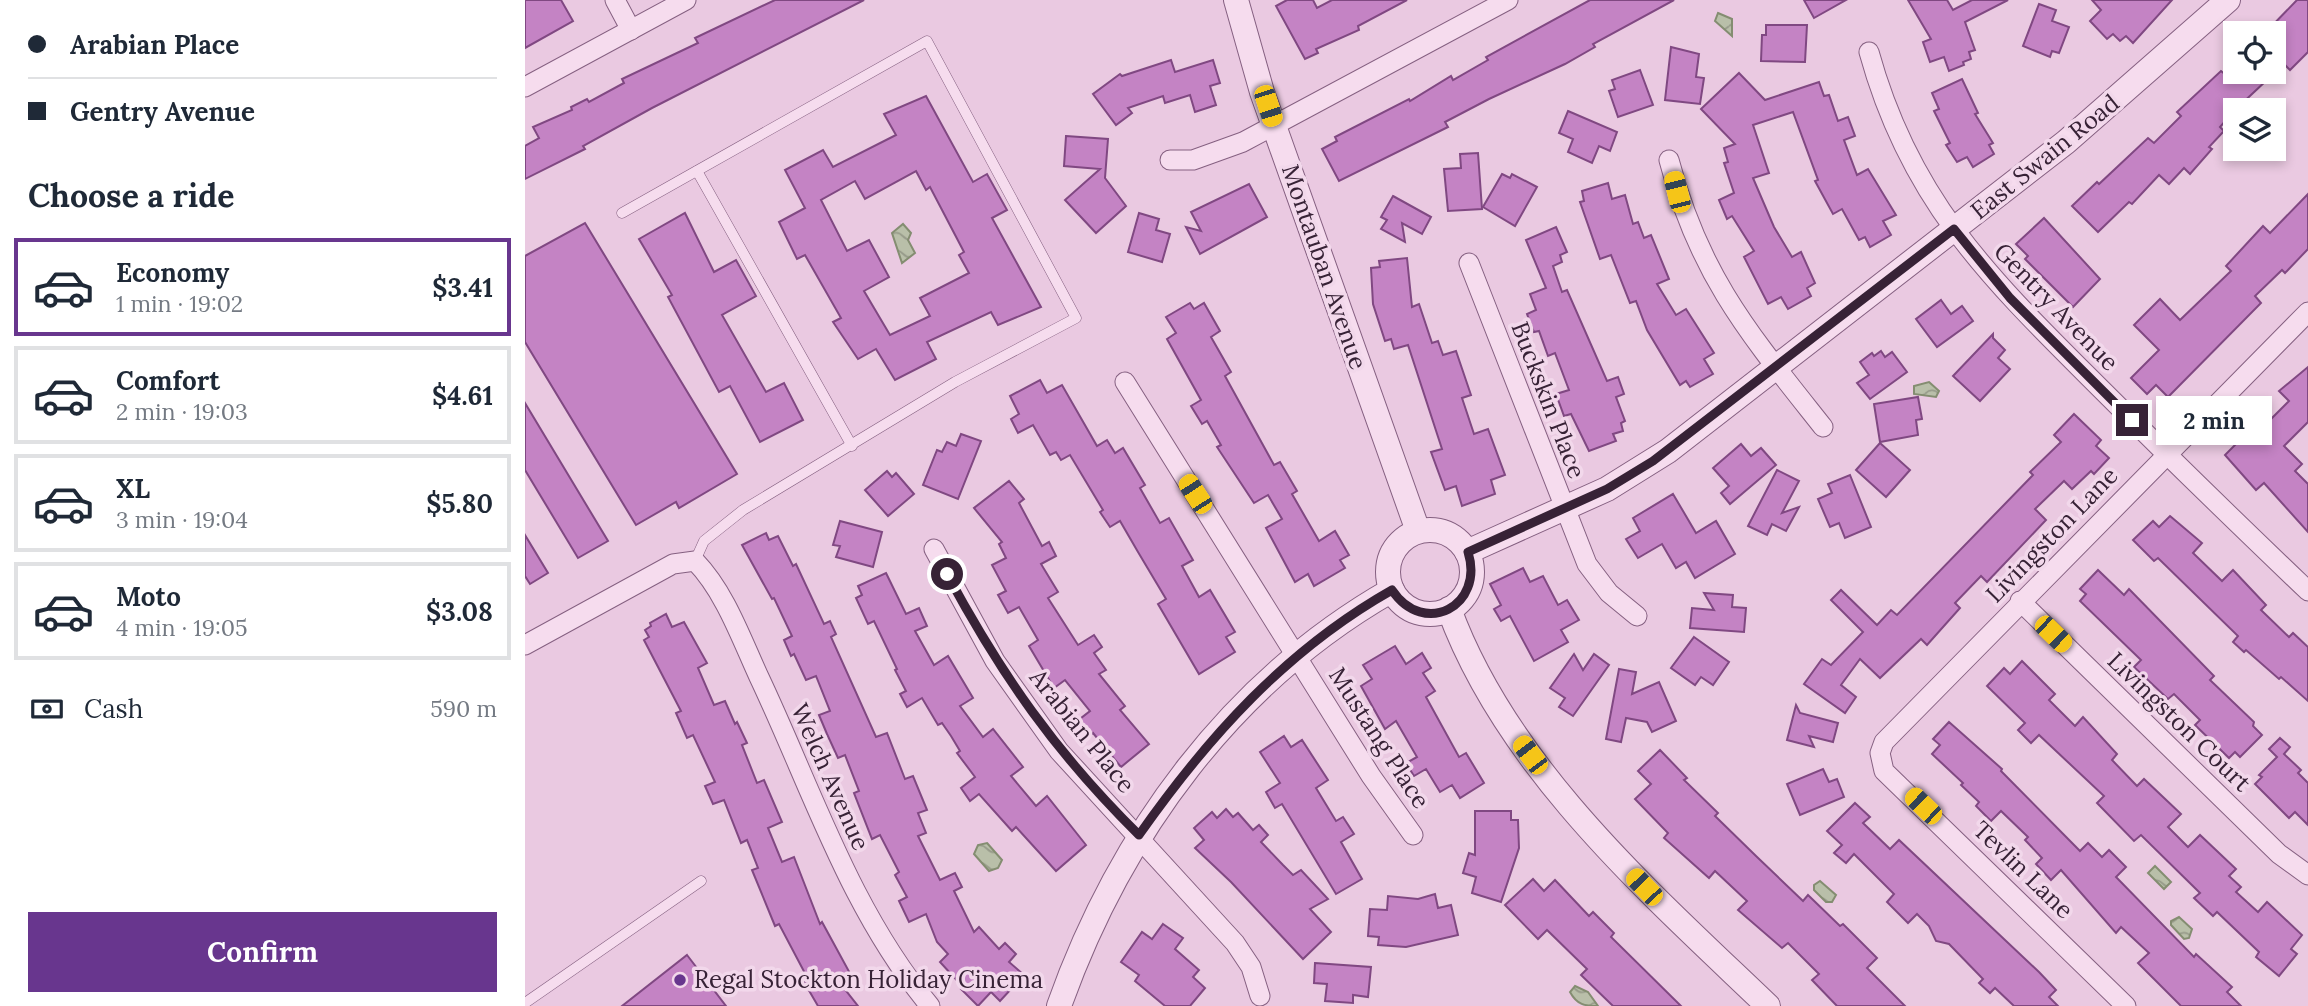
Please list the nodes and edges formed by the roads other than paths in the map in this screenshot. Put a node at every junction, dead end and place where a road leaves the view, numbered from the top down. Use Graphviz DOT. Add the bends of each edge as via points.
graph roads {
  1 [pos="615,0"];
  2 [pos="686,0"];
  3 [pos="1236,0"];
  4 [pos="1508,0"];
  5 [pos="2228,0"];
  6 [pos="631,30"];
  7 [pos="1868,52"];
  8 [pos="525,87"];
  9 [pos="1274,125"];
  10 [pos="1170,160"];
  11 [pos="1669,160"];
  12 [pos="697,171"];
  13 [pos="622,214"];
  14 [pos="1954,229"];
  15 [pos="1469,263"];
  16 [pos="2308,312"];
  17 [pos="1777,369"];
  18 [pos="1125,382"];
  19 [pos="1823,426"];
  20 [pos="852,446"];
  21 [pos="2166,453"];
  22 [pos="1564,509"];
  23 [pos="1418,531"];
  24 [pos="934,549"];
  25 [pos="1468,552"];
  26 [pos="695,561"];
  27 [pos="1392,590"];
  28 [pos="2308,591"];
  29 [pos="2020,601"];
  30 [pos="1449,610"];
  31 [pos="1637,616"];
  32 [pos="525,645"];
  33 [pos="1296,654"];
  34 [pos="1884,771"];
  35 [pos="1139,835"];
  36 [pos="1413,835"];
  37 [pos="2308,874"];
  38 [pos="701,881"];
  39 [pos="1260,996"];
  40 [pos="525,1003"];
  41 [pos="930,1006"];
  42 [pos="1059,1006"];
  43 [pos="1768,1006"];
  44 [pos="2126,1006"];
  1 -- 6 [label="street"];
  2 -- 6 [label="street"];
  3 -- 9 [label="street, Montauban Avenue"];
  4 -- 9 [label="street"];
  5 -- 14 [label="street, East Swain Road" via="2066,142"];
  6 -- 8 [label="street"];
  7 -- 14 [label="street, Gentry Avenue" via="1896,135"];
  9 -- 10 [label="street" via="1213,155"];
  9 -- 23 [label="street, Montauban Avenue"];
  11 -- 17 [label="street" via="1694,238 1711,274 1731,309"];
  12 -- 13 [label="lane"];
  12 -- 20 [label="lane"];
  12 -- 20 [label="lane" via="927,41 1076,318 955,382"];
  14 -- 17 [label="street, East Swain Road"];
  14 -- 21 [label="street, Gentry Avenue" via="2010,298"];
  15 -- 22 [label="street, Buckskin Place"];
  16 -- 21 [label="street, Livingston Lane"];
  17 -- 19 [label="street"];
  17 -- 22 [label="street, East Swain Road" via="1653,461"];
  18 -- 33 [label="street, Mustang Place"];
  20 -- 26 [label="lane" via="743,510 705,541"];
  21 -- 28 [label="street, Gentry Avenue"];
  21 -- 29 [label="street, Livingston Lane"];
  22 -- 25 [label="street, East Swain Road"];
  22 -- 31 [label="street, Buckskin Place" via="1587,564 1609,593"];
  23 -- 25 [label="street" via="1446,533"];
  23 -- 27 [label="street" via="1400,543 1389,562"];
  24 -- 35 [label="street, Arabian Place" via="1026,707 1097,794"];
  25 -- 30 [label="street" via="1472,565 1468,591"];
  26 -- 32 [label="street" via="673,564"];
  26 -- 41 [label="street, Welch Avenue" via="739,633 858,899"];
  27 -- 30 [label="street" via="1399,601 1423,613"];
  27 -- 33 [label="street"];
  29 -- 34 [label="street, Livingston Lane" via="1884,742 1880,753"];
  29 -- 37 [label="street, Livingston Court" via="2279,854"];
  30 -- 43 [label="street" via="1503,718 1539,769 1628,870"];
  33 -- 35 [label="street" via="1206,746"];
  33 -- 36 [label="street, Mustang Place"];
  34 -- 44 [label="street, Tevlin Lane"];
  35 -- 39 [label="street, Arabian Place" via="1235,943 1251,967"];
  35 -- 42 [label="street" via="1089,928"];
  38 -- 40 [label="lane"];
}
